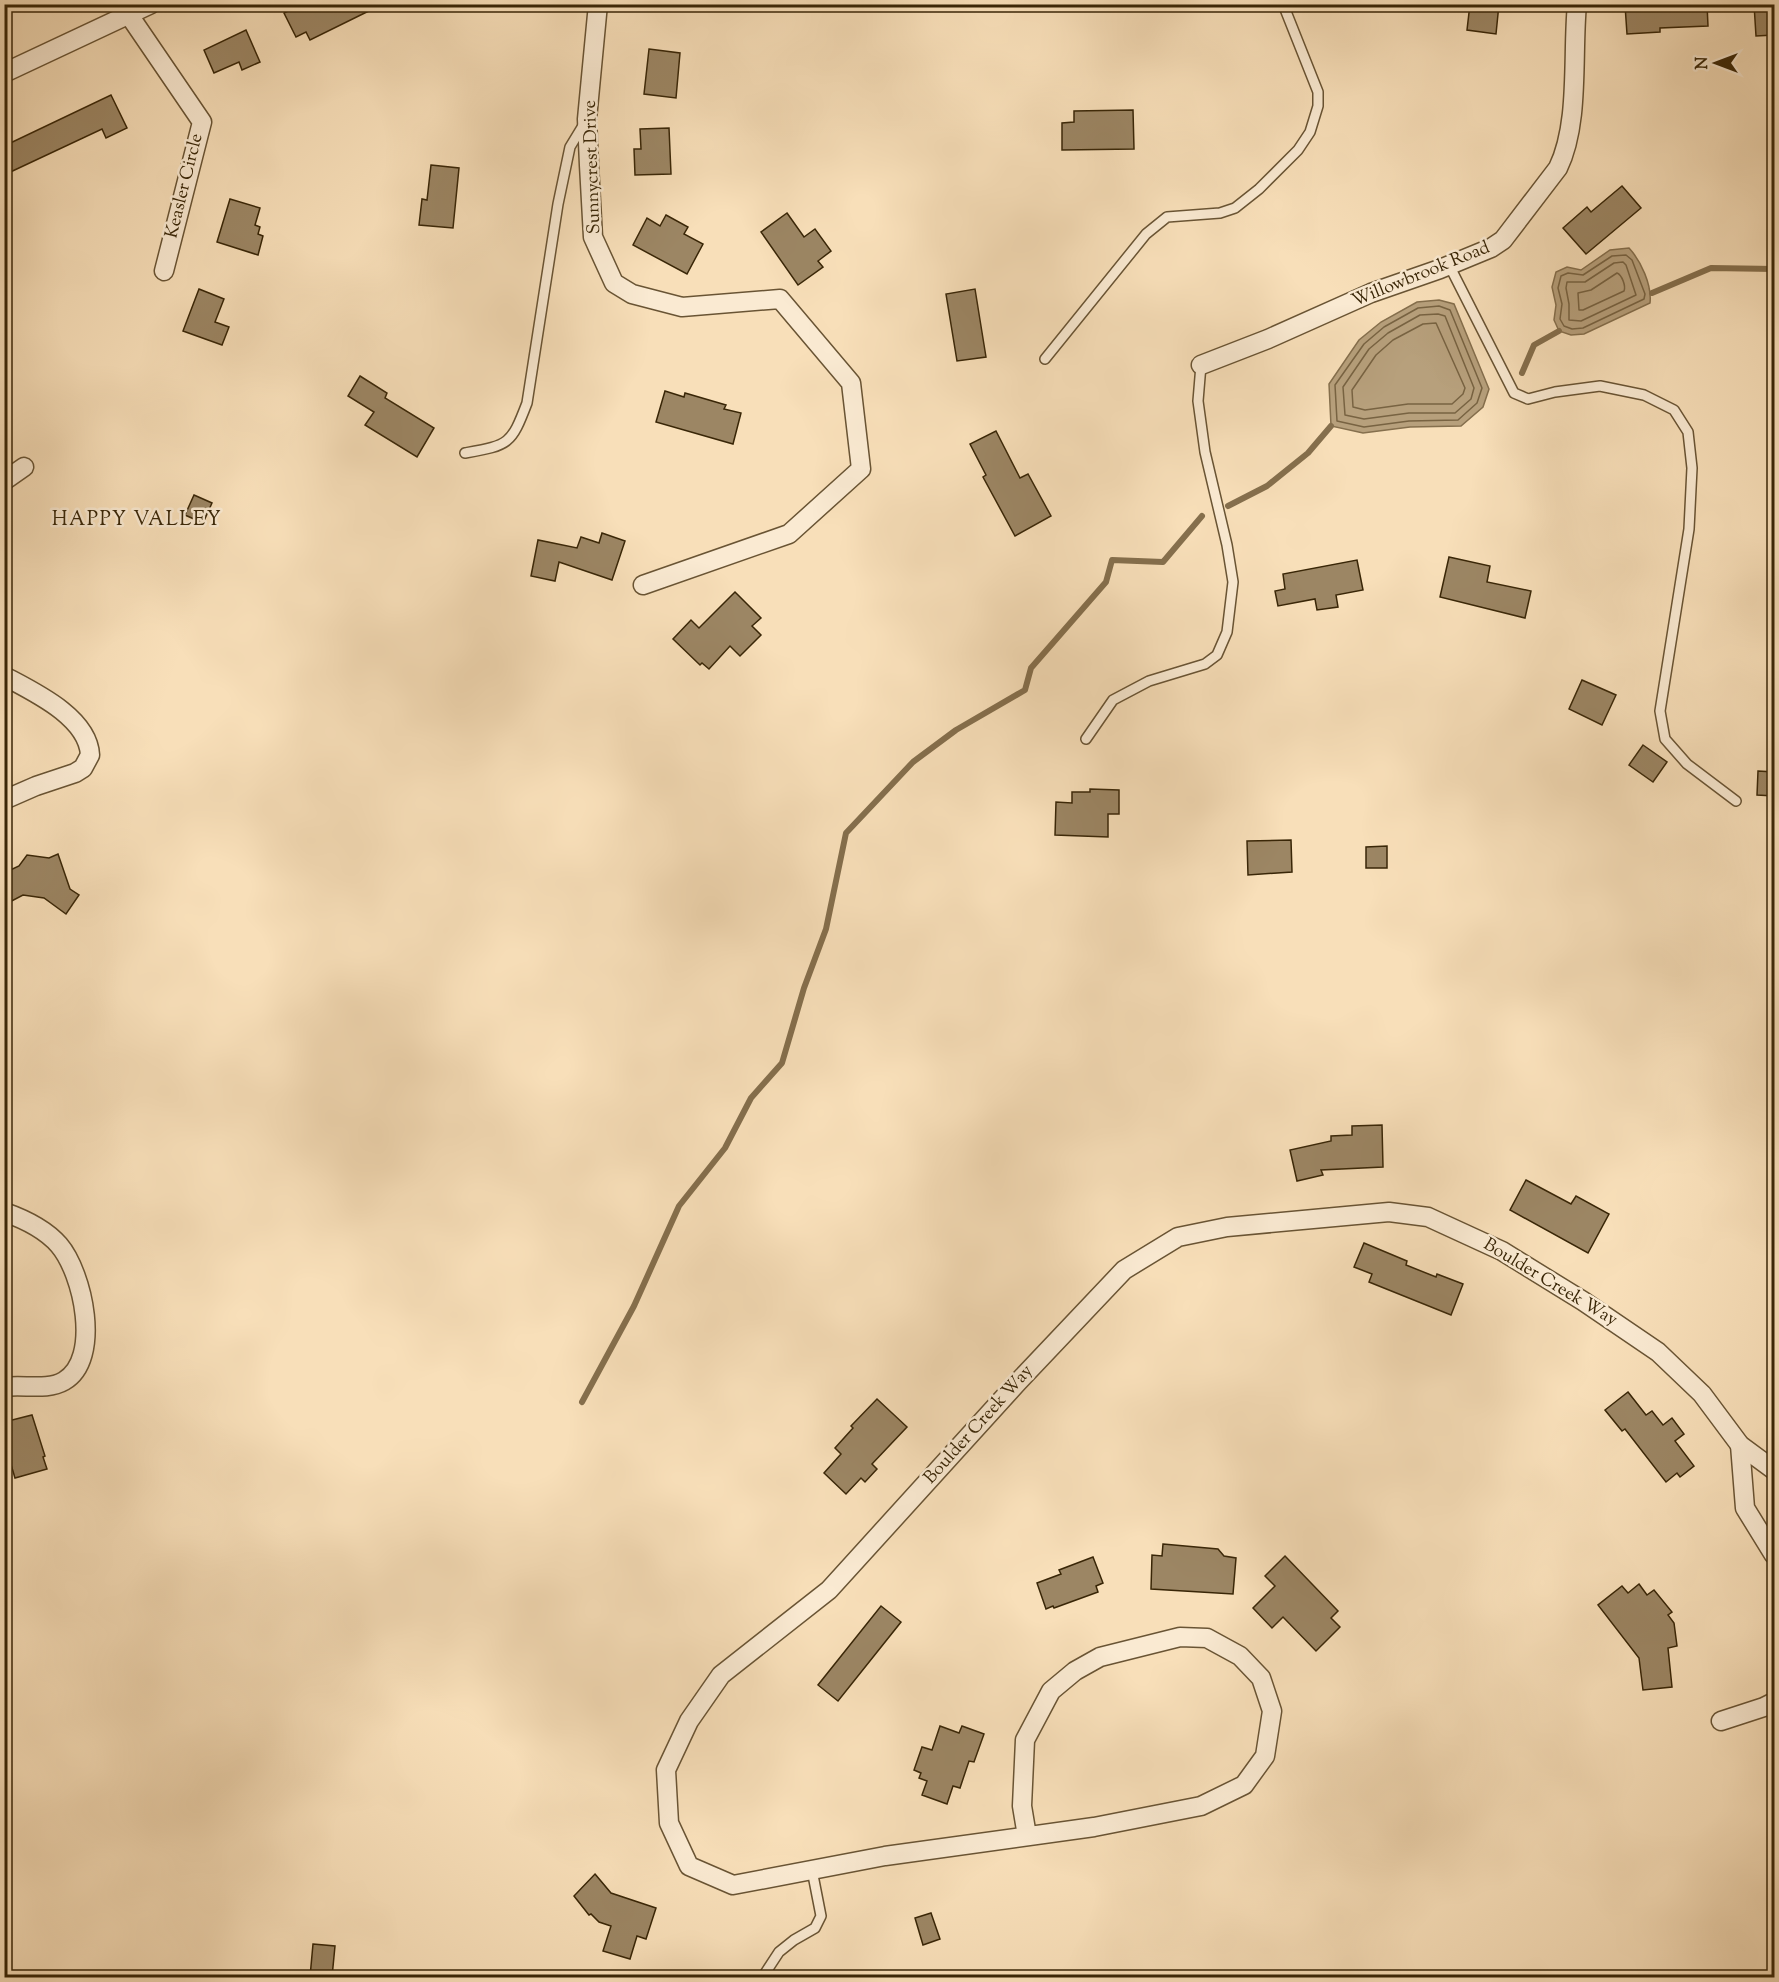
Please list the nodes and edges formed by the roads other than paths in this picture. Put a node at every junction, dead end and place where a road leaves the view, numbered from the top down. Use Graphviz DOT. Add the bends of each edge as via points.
graph roads {
  1 [pos="151,4"];
  2 [pos="598,4"];
  3 [pos="1283,4"];
  4 [pos="1577,4"];
  5 [pos="129,15"];
  6 [pos="4,73"];
  7 [pos="586,119"];
  8 [pos="1449,266"];
  9 [pos="164,271"];
  10 [pos="1045,359"];
  11 [pos="1201,365"];
  12 [pos="465,453"];
  13 [pos="24,467"];
  14 [pos="4,481"];
  15 [pos="643,585"];
  16 [pos="4,676"];
  17 [pos="1086,739"];
  18 [pos="4,800"];
  19 [pos="1736,801"];
  20 [pos="4,1212"];
  21 [pos="4,1387"];
  22 [pos="1740,1444"];
  23 [pos="1774,1470"];
  24 [pos="1774,1555"];
  25 [pos="1774,1701"];
  26 [pos="1721,1721"];
  27 [pos="1027,1836"];
  28 [pos="812,1870"];
  29 [pos="762,1977"];
  1 -- 5 [label="street"];
  2 -- 7 [label="street, Sunnycrest Drive"];
  3 -- 10 [label="lane" via="1318,92 1310,132 1298,150 1235,208 1167,217 1146,234"];
  4 -- 8 [label="street, Willowbrook Road" via="1570,123 1558,168 1503,240"];
  5 -- 6 [label="street"];
  5 -- 9 [label="street, Keasler Circle" via="202,122"];
  7 -- 12 [label="lane" via="570,147 558,204 527,403 516,432 504,442"];
  7 -- 15 [label="street, Sunnycrest Drive" via="593,237 614,284 632,294 682,307 780,299 851,383 861,469 789,534"];
  8 -- 11 [label="street, Willowbrook Road" via="1371,293"];
  8 -- 19 [label="lane" via="1515,393 1528,399 1600,386 1644,395 1674,410 1688,432 1692,468 1689,529 1660,711 1665,739 1687,764"];
  11 -- 17 [label="lane" via="1197,401 1233,582 1227,632 1217,655 1205,664 1149,681 1113,700"];
  13 -- 14 [label="street"];
  16 -- 18 [label="street" via="36,692 71,718 86,737 90,755 75,773"];
  20 -- 21 [label="street" via="44,1232 67,1256 82,1297 85,1337 79,1366 65,1381"];
  22 -- 23 [label="street, Boulder Creek Way"];
  22 -- 24 [label="street" via="1745,1509"];
  22 -- 28 [label="street, Boulder Creek Way" via="1702,1394 1658,1352 1502,1251 1428,1216 1389,1212 1227,1227 1178,1237 1124,1270 829,1590 721,1675 688,1721 666,1770 669,1823 688,1866 733,1886"];
  25 -- 26 [label="street"];
  27 -- 27 [label="street, Boulder Creek Way" via="1201,1806 1244,1785 1265,1756 1272,1711 1261,1678 1240,1656 1207,1638 1180,1637 1100,1657 1075,1671 1051,1691 1025,1740 1022,1806"];
  27 -- 28 [label="street, Boulder Creek Way"];
  28 -- 29 [label="lane" via="821,1916 815,1928 779,1952"];
}
